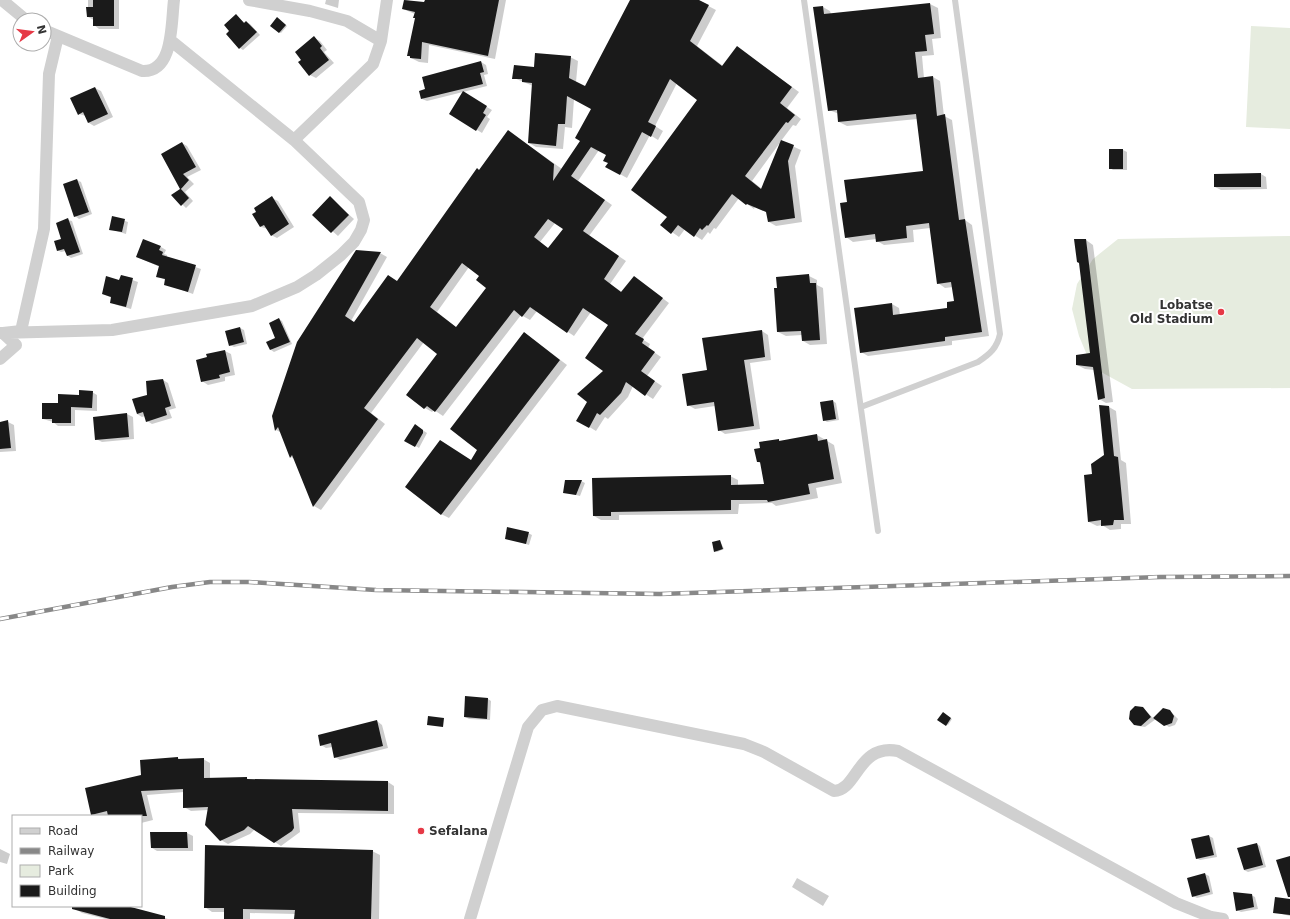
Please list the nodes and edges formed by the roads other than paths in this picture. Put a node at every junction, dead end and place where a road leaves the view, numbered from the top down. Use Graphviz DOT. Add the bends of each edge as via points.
graph roads {
  1 [pos="2,0"];
  2 [pos="174,0"];
  3 [pos="250,0"];
  4 [pos="387,0"];
  5 [pos="804,0"];
  6 [pos="955,0"];
  7 [pos="16,12"];
  8 [pos="52,33"];
  9 [pos="58,36"];
  10 [pos="170,40"];
  11 [pos="382,41"];
  12 [pos="294,140"];
  13 [pos="2,333"];
  14 [pos="0,359"];
  15 [pos="861,407"];
  16 [pos="878,531"];
  17 [pos="470,919"];
  18 [pos="1223,919"];
  1 -- 7 [label="street"];
  2 -- 10 [label="street"];
  3 -- 11 [label="street" via="347,21"];
  4 -- 11 [label="street"];
  5 -- 15 [label="lane"];
  6 -- 15 [label="lane" via="1000,334 998,344 990,354 978,362"];
  8 -- 9 [label="street"];
  9 -- 10 [label="street" via="142,71 150,71 161,65"];
  9 -- 13 [label="street" via="48,74 45,215 41,246 21,331"];
  10 -- 12 [label="street"];
  11 -- 12 [label="street" via="373,64"];
  12 -- 13 [label="street" via="359,202 363,212 364,220 354,242 316,275 264,302 236,310 112,330"];
  13 -- 14 [label="street" via="16,345"];
  15 -- 16 [label="lane"];
  17 -- 18 [label="street" via="528,726 542,710 557,706 744,744 834,790 844,788 870,756 885,750 898,751 1176,903"];
}
